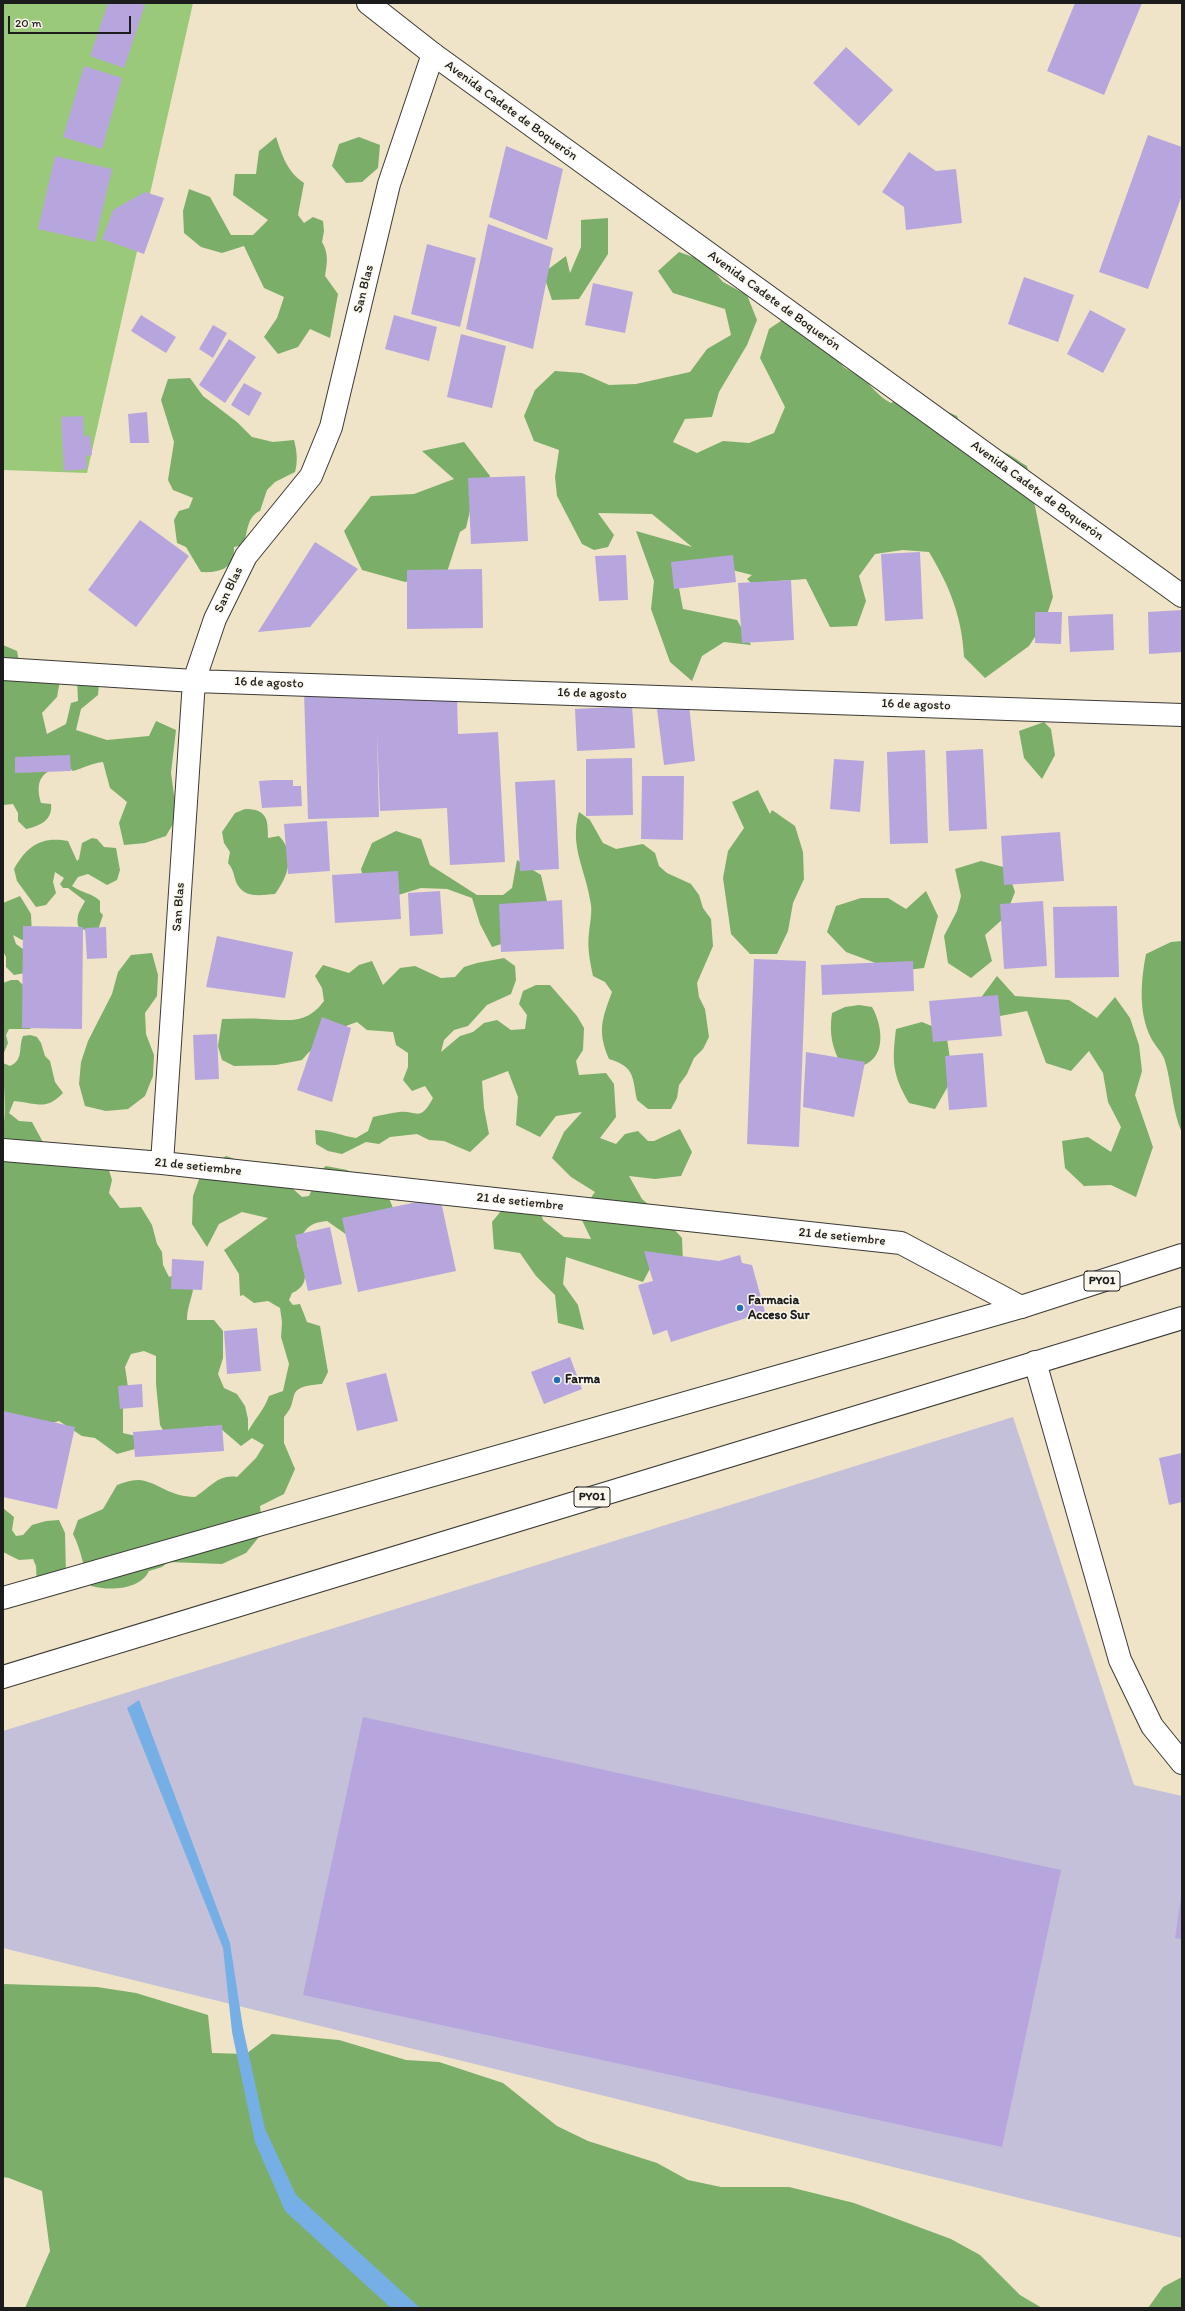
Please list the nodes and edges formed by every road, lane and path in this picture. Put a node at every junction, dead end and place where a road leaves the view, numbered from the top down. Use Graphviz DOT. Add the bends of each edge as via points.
graph roads {
  1 [pos="368,3"];
  2 [pos="433,54"];
  3 [pos="1182,596"];
  4 [pos="3,669"];
  5 [pos="194,681"];
  6 [pos="1182,714"];
  7 [pos="3,1150"];
  8 [pos="162,1163"];
  9 [pos="1182,1256"];
  10 [pos="1021,1306"];
  11 [pos="1182,1318"];
  12 [pos="1036,1362"];
  13 [pos="3,1585"];
  14 [pos="28,1590"];
  15 [pos="3,1598"];
  16 [pos="3,1677"];
  17 [pos="1182,1763"];
  1 -- 2 [label="main road, Avenida Cadete de Boquerón"];
  2 -- 3 [label="main road, Avenida Cadete de Boquerón"];
  2 -- 5 [label="main road, San Blas" via="389,184 331,427 311,476 246,556 215,619"];
  4 -- 5 [label="main road, 16 de agosto"];
  5 -- 6 [label="main road, 16 de agosto"];
  5 -- 8 [label="main road, San Blas"];
  7 -- 8 [label="main road, 21 de setiembre"];
  8 -- 10 [label="main road, 21 de setiembre" via="901,1243"];
  9 -- 10 [label="main road, PY01"];
  10 -- 14 [label="main road, PY01"];
  11 -- 12 [label="main road, PY01"];
  12 -- 16 [label="main road, PY01"];
  12 -- 17 [label="main road" via="1120,1660 1152,1726"];
  13 -- 14 [label="main road"];
  14 -- 15 [label="main road, PY01"];
}
